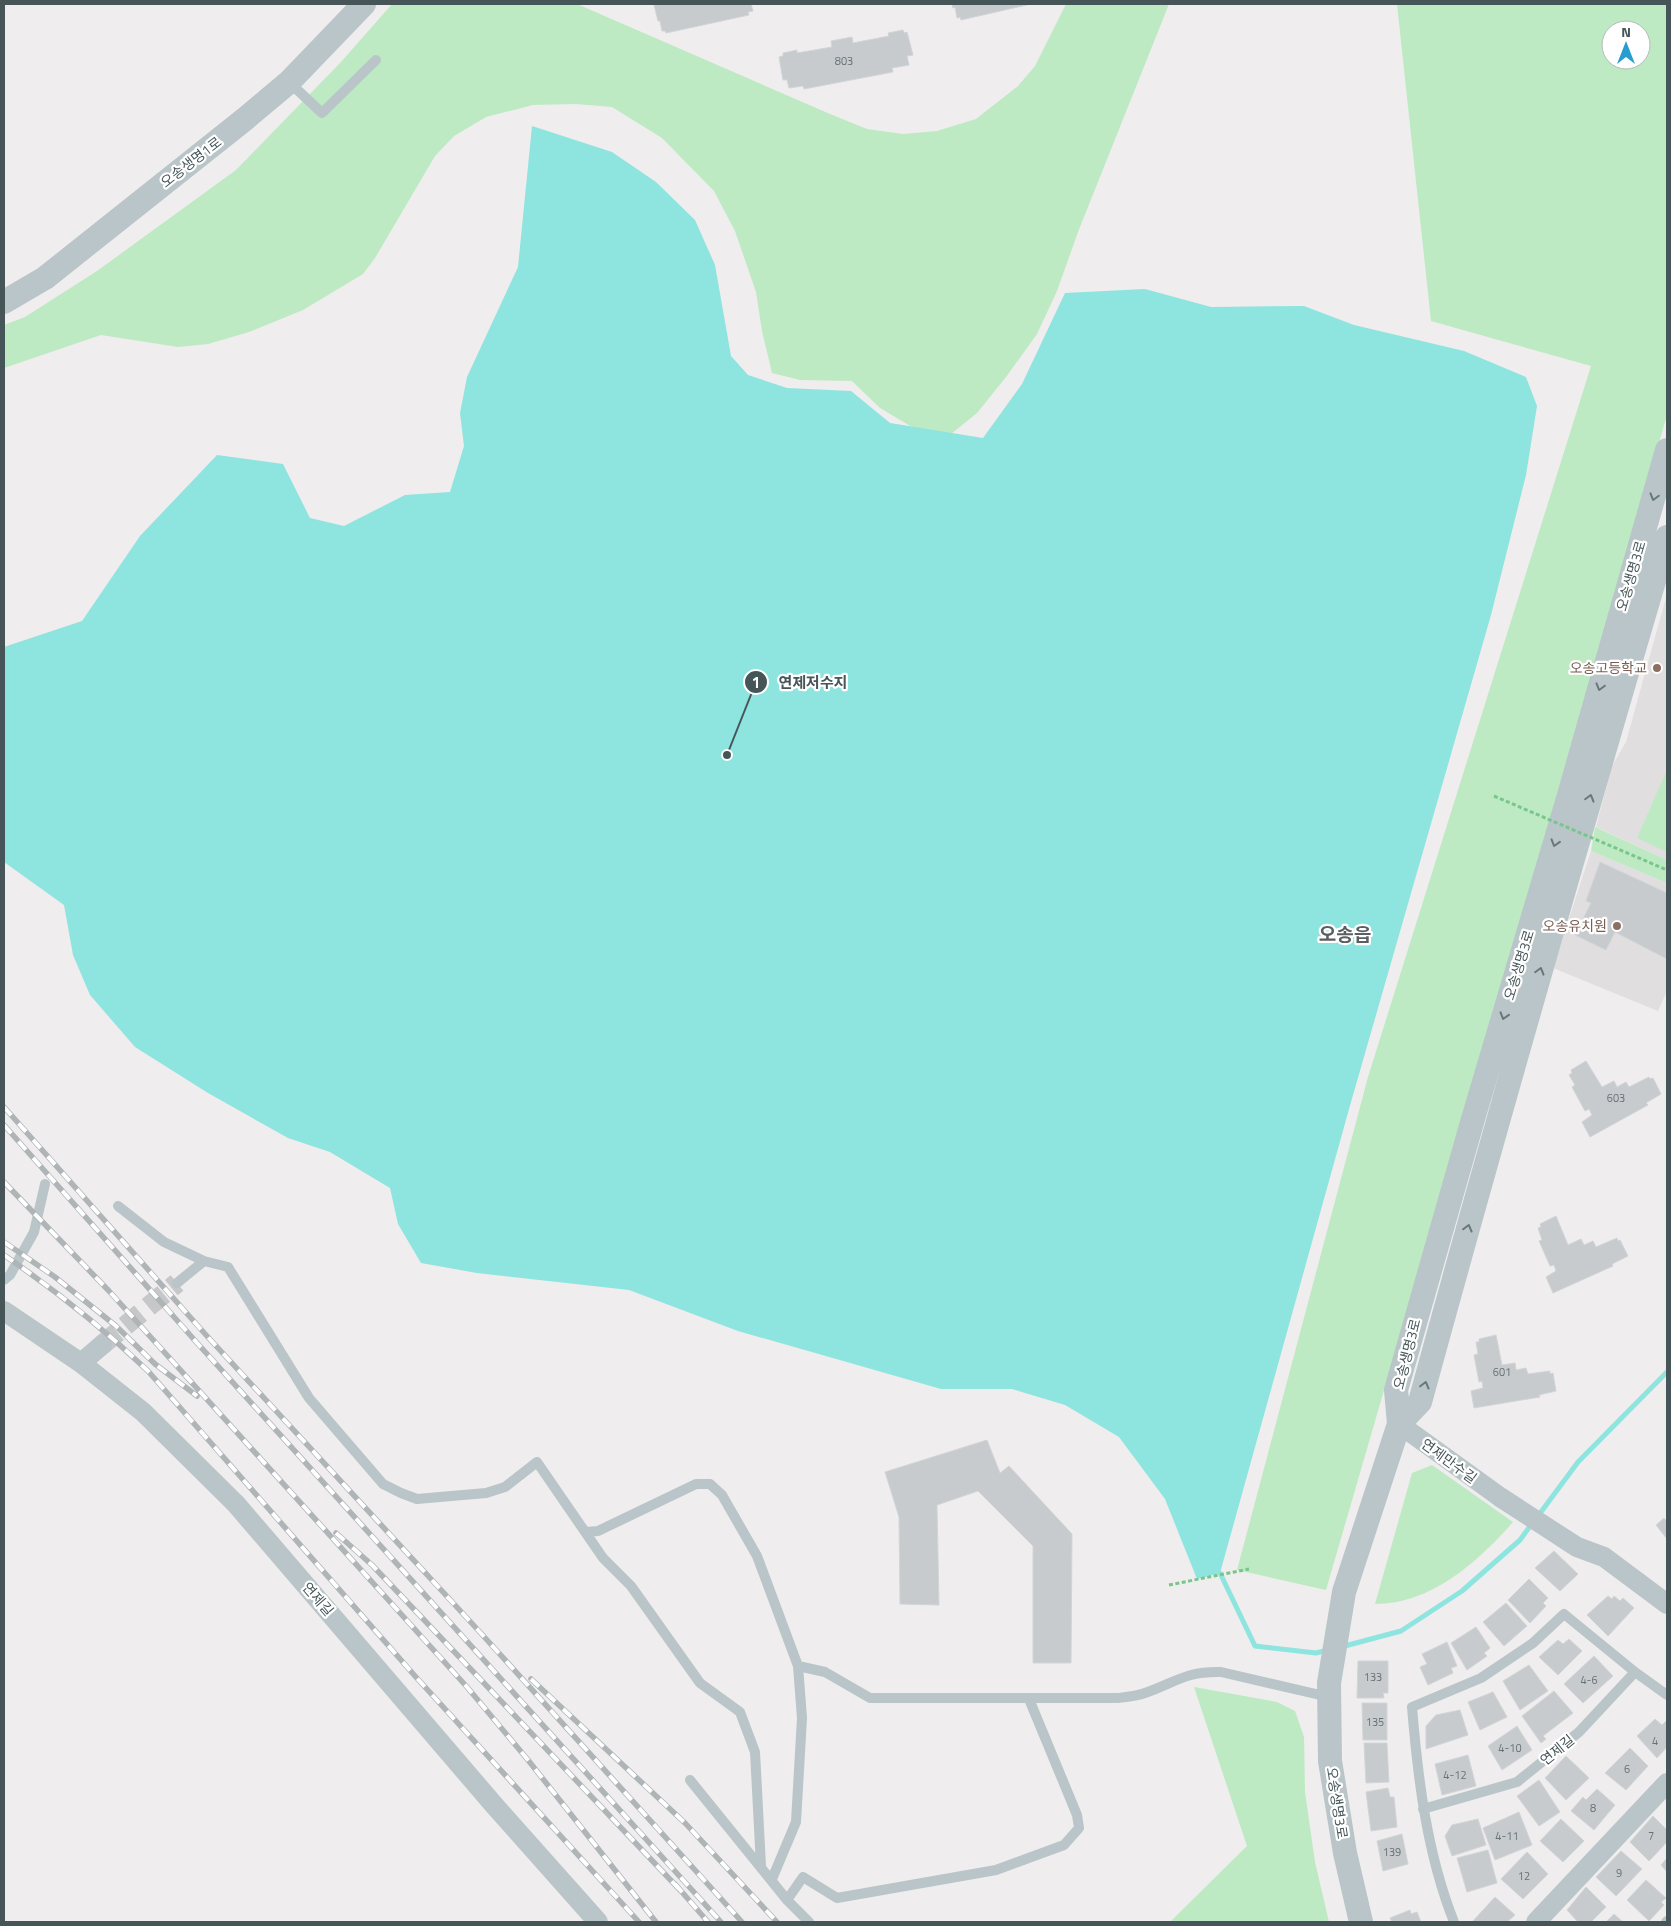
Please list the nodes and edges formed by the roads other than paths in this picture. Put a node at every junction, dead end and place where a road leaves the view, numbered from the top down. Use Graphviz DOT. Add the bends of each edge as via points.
graph roads {
  1 [pos="364,4"];
  2 [pos="376,60"];
  3 [pos="288,82"];
  4 [pos="4,302"];
  5 [pos="1667,450"];
  6 [pos="1667,537"];
  7 [pos="45,1184"];
  8 [pos="118,1206"];
  9 [pos="204,1261"];
  10 [pos="4,1280"];
  11 [pos="177,1283"];
  12 [pos="4,1311"];
  13 [pos="102,1345"];
  14 [pos="81,1363"];
  15 [pos="1399,1424"];
  16 [pos="586,1532"];
  17 [pos="1667,1604"];
  18 [pos="798,1666"];
  19 [pos="1635,1672"];
  20 [pos="1329,1690"];
  21 [pos="1667,1695"];
  22 [pos="1029,1699"];
  23 [pos="690,1780"];
  24 [pos="1667,1783"];
  25 [pos="1423,1809"];
  26 [pos="761,1866"];
  27 [pos="772,1879"];
  28 [pos="788,1900"];
  29 [pos="598,1922"];
  30 [pos="809,1922"];
  31 [pos="1361,1922"];
  32 [pos="1454,1922"];
  33 [pos="1536,1922"];
  1 -- 3 [label="street, 오송생명1로"];
  2 -- 3 [label="lane" via="322,113"];
  3 -- 4 [label="street, 오송생명1로" via="45,278"];
  5 -- 15 [label="street, 오송생명3로, one-way" via="1396,1390"];
  15 -- 6 [label="street, 오송생명3로, one-way" via="1420,1402 1495,1126"];
  7 -- 10 [label="lane" via="34,1232 10,1276"];
  8 -- 9 [label="lane" via="164,1242"];
  9 -- 11 [label="lane"];
  9 -- 16 [label="lane" via="228,1267 310,1398 383,1484 417,1499 486,1493 504,1487 537,1462"];
  12 -- 14 [label="street, 연제길"];
  13 -- 14 [label="street"];
  14 -- 29 [label="street, 연제길" via="143,1412 236,1504"];
  15 -- 17 [label="street, 연제만수길" via="1500,1497 1577,1547 1604,1557"];
  15 -- 20 [label="street, 오송생명3로" via="1344,1592"];
  16 -- 18 [label="lane" via="598,1531 696,1484 710,1484 722,1495 758,1556"];
  16 -- 26 [label="lane" via="603,1558 631,1586 700,1683 740,1712 755,1752"];
  18 -- 22 [label="lane" via="825,1672 870,1698"];
  18 -- 27 [label="lane" via="802,1718 796,1822"];
  19 -- 21 [label="lane"];
  19 -- 25 [label="lane, 연제길" via="1579,1732 1517,1782"];
  19 -- 25 [label="lane" via="1564,1614 1533,1643 1480,1678 1412,1707"];
  20 -- 22 [label="lane" via="1221,1672 1203,1672 1186,1675 1144,1694 1118,1698"];
  20 -- 31 [label="street, 오송생명3로" via="1330,1761 1345,1853"];
  22 -- 28 [label="lane" via="1076,1815 1079,1828 1064,1845 996,1870 837,1898 803,1877"];
  23 -- 26 [label="lane"];
  24 -- 33 [label="street"];
  25 -- 32 [label="lane" via="1445,1899"];
  26 -- 27 [label="lane"];
  27 -- 28 [label="lane"];
  28 -- 30 [label="lane"];
}
